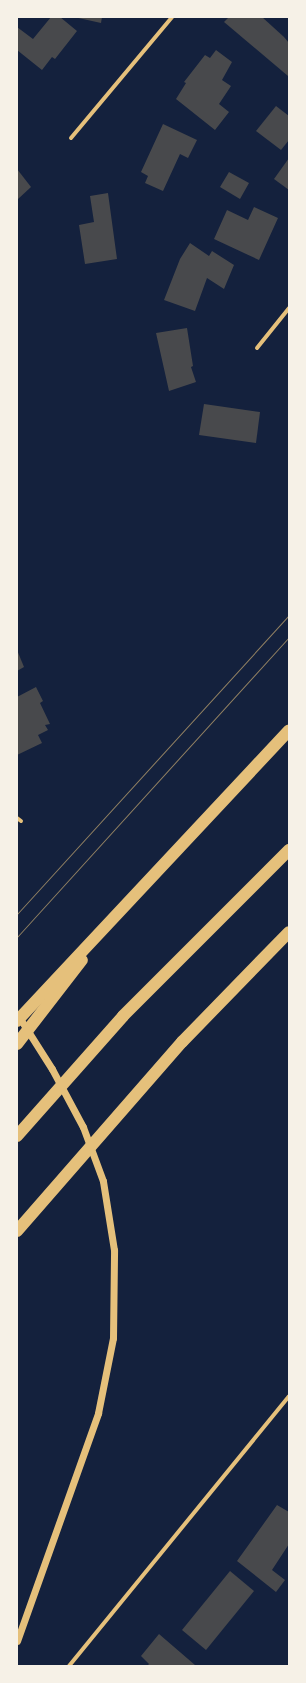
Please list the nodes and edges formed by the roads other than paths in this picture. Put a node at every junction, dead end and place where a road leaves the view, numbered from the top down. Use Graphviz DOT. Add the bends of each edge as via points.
graph roads {
  1 [pos="172,17"];
  2 [pos="70,138"];
  3 [pos="289,308"];
  4 [pos="257,348"];
  5 [pos="289,730"];
  6 [pos="289,850"];
  7 [pos="136,891"];
  8 [pos="289,932"];
  9 [pos="17,1014"];
  10 [pos="17,1021"];
  11 [pos="17,1044"];
  12 [pos="17,1136"];
  13 [pos="17,1231"];
  14 [pos="289,1396"];
  15 [pos="17,1641"];
  16 [pos="69,1666"];
  1 -- 2 [label="street"];
  3 -- 4 [label="street"];
  5 -- 7 [label="highway"];
  6 -- 12 [label="highway" via="123,1016"];
  7 -- 10 [label="highway"];
  7 -- 11 [label="highway"];
  8 -- 13 [label="highway" via="182,1042"];
  9 -- 15 [label="street" via="52,1069 83,1127 103,1181 114,1250 113,1338 98,1413"];
  14 -- 16 [label="street"];
}
